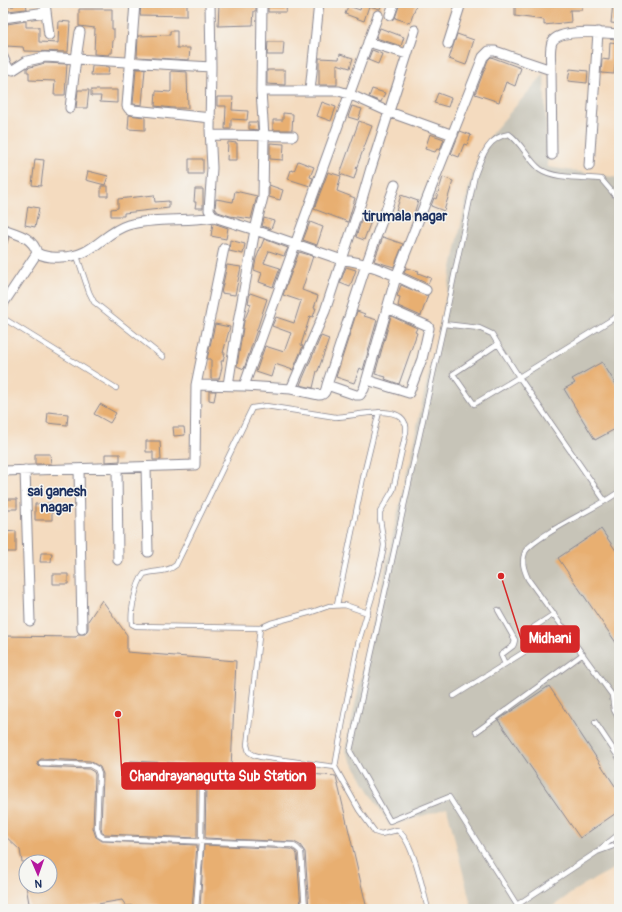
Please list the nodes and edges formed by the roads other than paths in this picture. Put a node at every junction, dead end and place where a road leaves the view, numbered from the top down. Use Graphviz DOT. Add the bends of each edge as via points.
graph roads {
  1 [pos="135,3"];
  2 [pos="210,3"];
  3 [pos="262,3"];
  4 [pos="319,3"];
  5 [pos="394,3"];
  6 [pos="461,3"];
  7 [pos="46,7"];
  8 [pos="378,15"];
  9 [pos="390,15"];
  10 [pos="3,18"];
  11 [pos="415,30"];
  12 [pos="80,32"];
  13 [pos="598,32"];
  14 [pos="619,34"];
  15 [pos="49,35"];
  16 [pos="368,42"];
  17 [pos="448,44"];
  18 [pos="407,54"];
  19 [pos="3,57"];
  20 [pos="76,59"];
  21 [pos="131,63"];
  22 [pos="211,67"];
  23 [pos="551,70"];
  24 [pos="261,91"];
  25 [pos="310,91"];
  26 [pos="349,94"];
  27 [pos="70,108"];
  28 [pos="389,112"];
  29 [pos="210,118"];
  30 [pos="211,135"];
  31 [pos="453,135"];
  32 [pos="264,136"];
  33 [pos="293,136"];
  34 [pos="552,155"];
  35 [pos="589,166"];
  36 [pos="395,185"];
  37 [pos="619,200"];
  38 [pos="214,217"];
  39 [pos="3,229"];
  40 [pos="255,230"];
  41 [pos="296,244"];
  42 [pos="224,248"];
  43 [pos="37,253"];
  44 [pos="77,256"];
  45 [pos="342,260"];
  46 [pos="366,265"];
  47 [pos="396,277"];
  48 [pos="426,290"];
  49 [pos="3,304"];
  50 [pos="387,308"];
  51 [pos="619,316"];
  52 [pos="3,318"];
  53 [pos="444,324"];
  54 [pos="498,344"];
  55 [pos="163,357"];
  56 [pos="519,377"];
  57 [pos="367,380"];
  58 [pos="196,385"];
  59 [pos="228,385"];
  60 [pos="327,385"];
  61 [pos="244,386"];
  62 [pos="116,388"];
  63 [pos="291,389"];
  64 [pos="380,412"];
  65 [pos="146,467"];
  66 [pos="117,468"];
  67 [pos="79,469"];
  68 [pos="25,470"];
  69 [pos="3,471"];
  70 [pos="619,492"];
  71 [pos="605,501"];
  72 [pos="148,552"];
  73 [pos="118,560"];
  74 [pos="337,605"];
  75 [pos="498,610"];
  76 [pos="368,613"];
  77 [pos="554,614"];
  78 [pos="30,621"];
  79 [pos="534,627"];
  80 [pos="564,627"];
  81 [pos="260,628"];
  82 [pos="82,629"];
  83 [pos="583,654"];
  84 [pos="505,664"];
  85 [pos="454,696"];
  86 [pos="619,719"];
  87 [pos="595,722"];
  88 [pos="476,732"];
  89 [pos="619,758"];
  90 [pos="41,763"];
  91 [pos="131,765"];
  92 [pos="335,767"];
  93 [pos="619,834"];
  94 [pos="201,842"];
  95 [pos="619,844"];
  96 [pos="597,852"];
  97 [pos="196,909"];
  98 [pos="305,909"];
  99 [pos="428,909"];
  1 -- 21 [label="street"];
  2 -- 22 [label="street"];
  3 -- 24 [label="street"];
  4 -- 25 [label="street"];
  5 -- 9 [label="street"];
  6 -- 17 [label="street"];
  7 -- 10 [label="street"];
  7 -- 15 [label="street"];
  8 -- 16 [label="street"];
  11 -- 18 [label="street"];
  12 -- 20 [label="street"];
  13 -- 14 [label="street"];
  13 -- 23 [label="street" via="557,36 552,41"];
  13 -- 35 [label="street"];
  16 -- 18 [label="street"];
  16 -- 26 [label="street"];
  18 -- 28 [label="street"];
  19 -- 20 [label="street" via="8,68 13,70 27,61 45,57"];
  20 -- 21 [label="street"];
  20 -- 27 [label="street"];
  21 -- 22 [label="street"];
  21 -- 29 [label="street" via="127,103 129,109"];
  22 -- 29 [label="street"];
  23 -- 31 [label="street" via="489,51 483,57"];
  23 -- 34 [label="street"];
  24 -- 25 [label="street"];
  24 -- 32 [label="street"];
  25 -- 26 [label="street" via="339,91"];
  26 -- 28 [label="street"];
  26 -- 41 [label="street"];
  28 -- 31 [label="street"];
  28 -- 45 [label="street"];
  29 -- 30 [label="street"];
  30 -- 32 [label="street"];
  30 -- 38 [label="street" via="209,210"];
  31 -- 47 [label="street"];
  32 -- 33 [label="street"];
  32 -- 40 [label="street" via="263,198"];
  36 -- 46 [label="street"];
  37 -- 53 [label="lane" via="601,179 552,174 539,168 516,138 509,134 501,135 494,140 481,158 475,175"];
  38 -- 40 [label="street"];
  38 -- 44 [label="street" via="128,225"];
  39 -- 43 [label="street" via="33,242"];
  40 -- 41 [label="street"];
  40 -- 59 [label="street"];
  41 -- 45 [label="street"];
  41 -- 61 [label="street"];
  42 -- 58 [label="street"];
  43 -- 44 [label="street" via="48,257"];
  43 -- 49 [label="street"];
  44 -- 55 [label="lane" via="94,302"];
  45 -- 46 [label="street"];
  45 -- 63 [label="street" via="325,311"];
  46 -- 47 [label="street"];
  46 -- 60 [label="street"];
  47 -- 48 [label="street"];
  47 -- 50 [label="street"];
  50 -- 57 [label="street"];
  50 -- 57 [label="street" via="428,326 422,359 409,393"];
  51 -- 56 [label="lane"];
  52 -- 62 [label="lane"];
  53 -- 54 [label="lane" via="479,328 492,334"];
  53 -- 96 [label="lane" via="350,751 390,820 449,797 517,905"];
  54 -- 56 [label="lane"];
  54 -- 56 [label="lane" via="454,374 474,404"];
  56 -- 71 [label="lane"];
  57 -- 60 [label="street" via="360,395"];
  58 -- 59 [label="street"];
  58 -- 65 [label="street" via="195,465"];
  59 -- 61 [label="street"];
  60 -- 63 [label="street" via="322,395"];
  61 -- 63 [label="street"];
  64 -- 74 [label="lane" via="363,478"];
  64 -- 76 [label="lane" via="402,418 406,424 406,432 393,490 380,512 384,546"];
  64 -- 81 [label="lane" via="336,417 266,406 252,408 176,565 168,570 144,574 138,584 131,616 132,624 136,626"];
  65 -- 66 [label="street"];
  65 -- 72 [label="street"];
  66 -- 67 [label="street"];
  66 -- 73 [label="street"];
  67 -- 68 [label="street"];
  67 -- 82 [label="street"];
  68 -- 69 [label="street"];
  68 -- 78 [label="street"];
  70 -- 71 [label="lane"];
  71 -- 77 [label="lane" via="537,540 526,551 522,564 528,579"];
  74 -- 76 [label="lane"];
  74 -- 81 [label="lane"];
  75 -- 84 [label="lane" via="514,640 513,646 501,655"];
  76 -- 92 [label="lane" via="358,644"];
  77 -- 79 [label="lane"];
  77 -- 80 [label="lane"];
  80 -- 83 [label="lane"];
  80 -- 84 [label="lane"];
  81 -- 92 [label="lane" via="247,744 249,752 262,757"];
  83 -- 86 [label="lane" via="612,695 614,710"];
  83 -- 88 [label="lane"];
  84 -- 85 [label="lane"];
  87 -- 89 [label="lane"];
  90 -- 94 [label="lane" via="90,765 96,769 99,774 97,828 99,835 104,838"];
  91 -- 94 [label="lane" via="190,768 201,774"];
  92 -- 99 [label="lane" via="359,810 376,832 381,834 397,830 402,833 409,845"];
  93 -- 96 [label="lane"];
  94 -- 97 [label="lane"];
  94 -- 98 [label="lane" via="292,845 297,848 301,852"];
  95 -- 96 [label="lane"];
}
